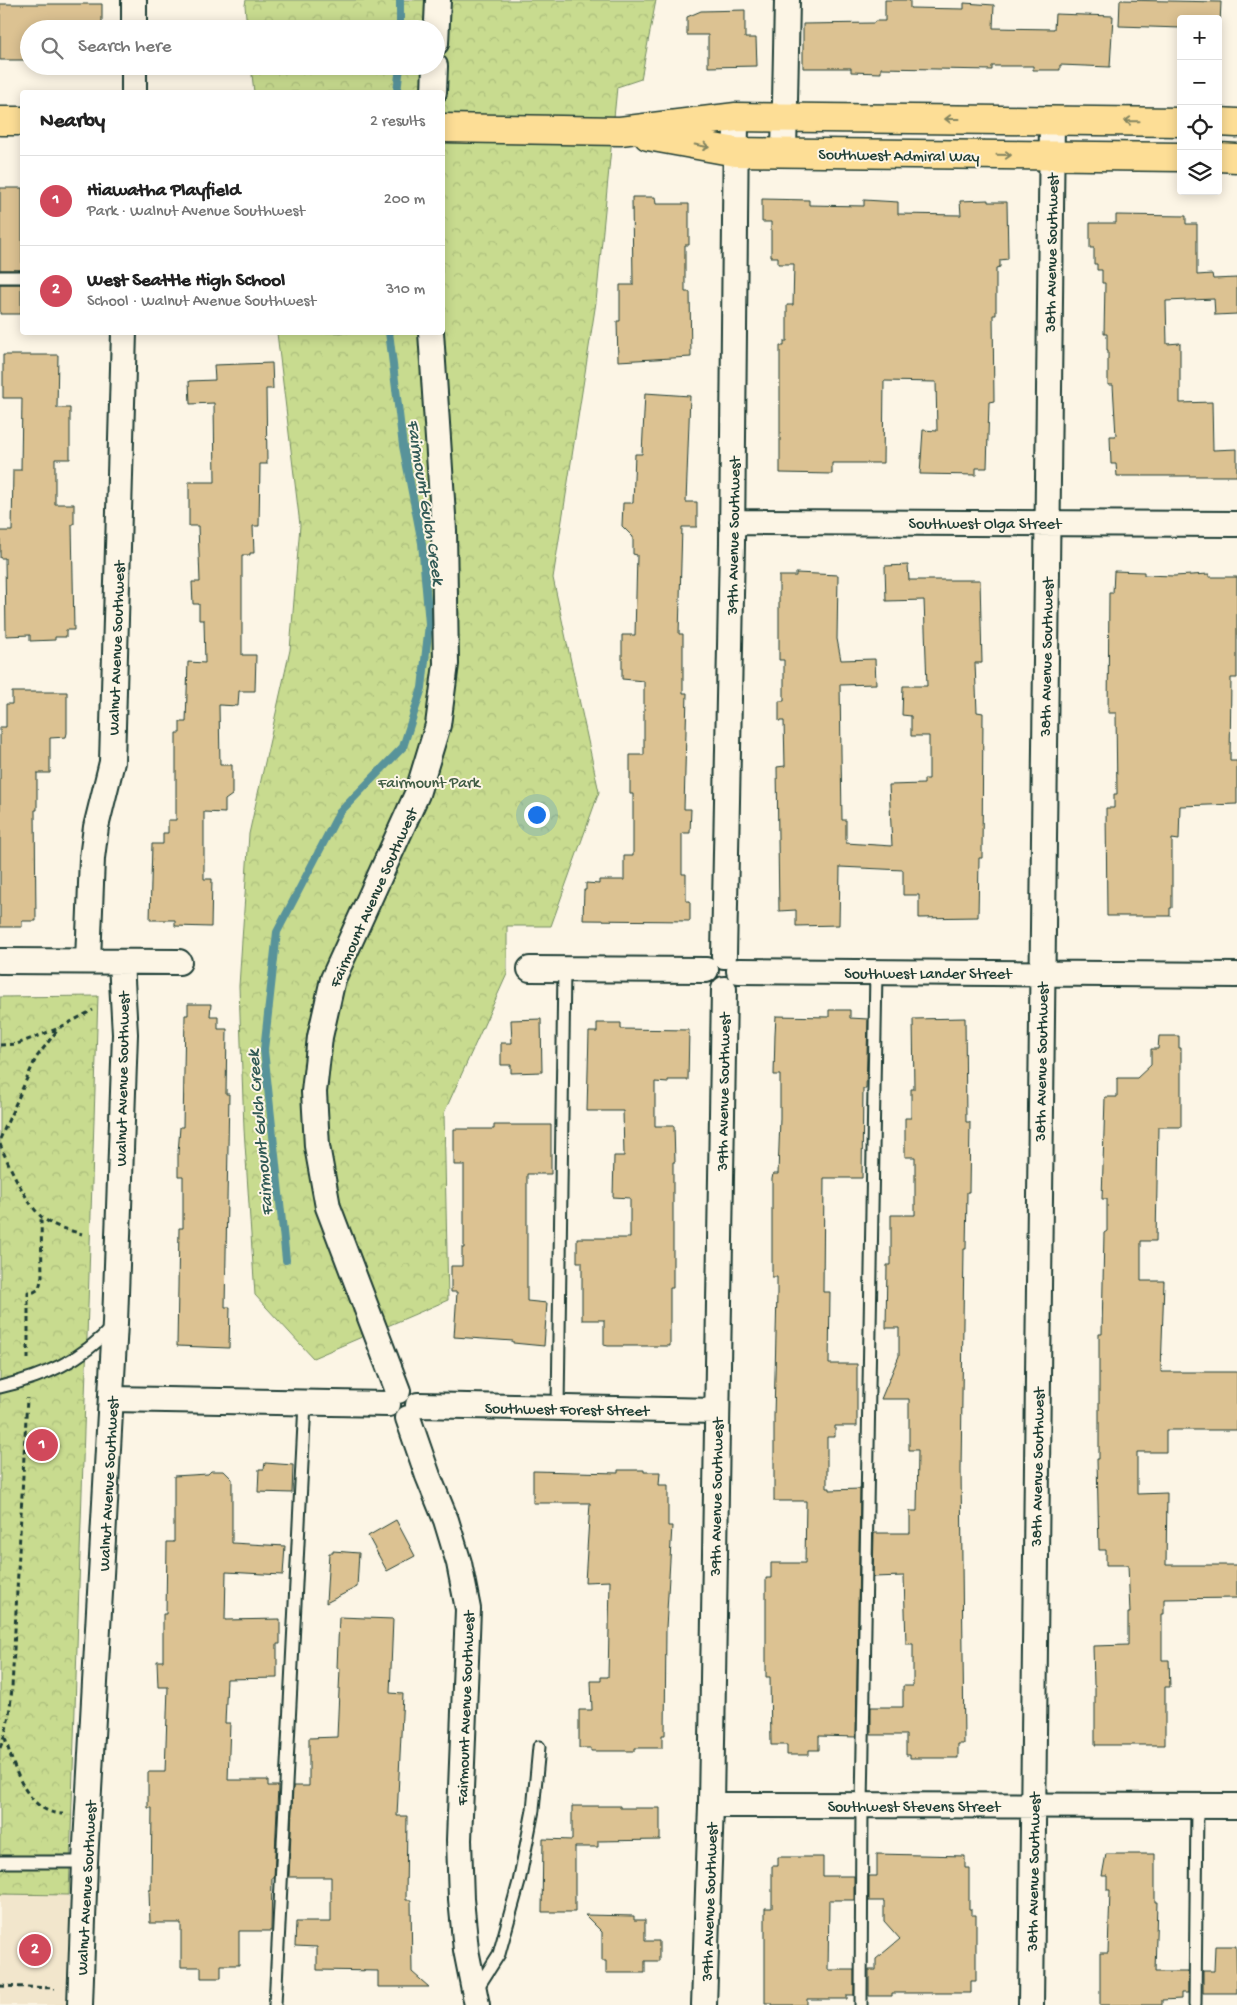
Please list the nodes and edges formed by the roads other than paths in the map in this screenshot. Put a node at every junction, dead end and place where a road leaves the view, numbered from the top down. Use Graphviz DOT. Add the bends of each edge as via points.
graph roads {
  1 [pos="134,0"];
  2 [pos="438,0"];
  3 [pos="787,0"];
  4 [pos="134,20"];
  5 [pos="437,20"];
  6 [pos="134,75"];
  7 [pos="435,75"];
  8 [pos="134,90"];
  9 [pos="434,90"];
  10 [pos="736,117"];
  11 [pos="784,117"];
  12 [pos="1052,120"];
  13 [pos="0,121"];
  14 [pos="20,121"];
  15 [pos="1177,122"];
  16 [pos="1222,122"];
  17 [pos="1237,123"];
  18 [pos="445,128"];
  19 [pos="620,131"];
  20 [pos="736,152"];
  21 [pos="784,153"];
  22 [pos="1051,156"];
  23 [pos="1177,157"];
  24 [pos="1222,157"];
  25 [pos="1237,158"];
  26 [pos="0,276"];
  27 [pos="20,277"];
  28 [pos="124,335"];
  29 [pos="432,335"];
  30 [pos="732,522"];
  31 [pos="1046,522"];
  32 [pos="1237,524"];
  33 [pos="0,961"];
  34 [pos="88,961"];
  35 [pos="121,962"];
  36 [pos="179,962"];
  37 [pos="723,966"];
  38 [pos="530,969"];
  39 [pos="564,969"];
  40 [pos="876,971"];
  41 [pos="1041,973"];
  42 [pos="1237,974"];
  43 [pos="115,1323"];
  44 [pos="0,1387"];
  45 [pos="393,1398"];
  46 [pos="112,1399"];
  47 [pos="305,1403"];
  48 [pos="558,1408"];
  49 [pos="717,1411"];
  50 [pos="413,1412"];
  51 [pos="539,1747"];
  52 [pos="711,1805"];
  53 [pos="862,1805"];
  54 [pos="1033,1805"];
  55 [pos="1197,1806"];
  56 [pos="1237,1806"];
  57 [pos="0,1862"];
  58 [pos="85,1862"];
  59 [pos="476,1998"];
  60 [pos="80,2005"];
  61 [pos="275,2005"];
  62 [pos="704,2005"];
  63 [pos="862,2005"];
  64 [pos="1030,2005"];
  65 [pos="1195,2005"];
  1 -- 4 [label="street"];
  2 -- 5 [label="street"];
  3 -- 11 [label="street"];
  6 -- 8 [label="street"];
  7 -- 9 [label="street"];
  10 -- 11 [label="main road, Southwest Admiral Way"];
  10 -- 19 [label="main road, Southwest Admiral Way"];
  10 -- 20 [label="street, 39th Avenue Southwest"];
  12 -- 11 [label="main road, Southwest Admiral Way, one-way"];
  11 -- 21 [label="street"];
  15 -- 12 [label="main road, Southwest Admiral Way, one-way"];
  12 -- 22 [label="street, 38th Avenue Southwest"];
  13 -- 14 [label="main road"];
  16 -- 17 [label="main road"];
  18 -- 19 [label="main road, Southwest Admiral Way"];
  19 -- 20 [label="main road, Southwest Admiral Way, one-way"];
  20 -- 21 [label="main road, Southwest Admiral Way"];
  20 -- 30 [label="street, 39th Avenue Southwest"];
  21 -- 22 [label="main road, Southwest Admiral Way, one-way"];
  22 -- 23 [label="main road, Southwest Admiral Way"];
  22 -- 31 [label="street, 38th Avenue Southwest"];
  24 -- 25 [label="main road"];
  26 -- 27 [label="lane"];
  28 -- 34 [label="street, Walnut Avenue Southwest" via="112,762 92,858"];
  29 -- 45 [label="street, Fairmount Avenue Southwest" via="444,530 446,664 438,725 417,794 333,979 320,1037 314,1092 317,1146 328,1206"];
  30 -- 31 [label="street, Southwest Olga Street"];
  30 -- 37 [label="street, 39th Avenue Southwest"];
  31 -- 32 [label="street, Southwest Olga Street"];
  31 -- 41 [label="street, 38th Avenue Southwest"];
  33 -- 34 [label="street"];
  34 -- 35 [label="street"];
  35 -- 36 [label="street"];
  35 -- 43 [label="street, Walnut Avenue Southwest" via="125,1034"];
  37 -- 39 [label="street, Southwest Lander Street"];
  37 -- 40 [label="street, Southwest Lander Street"];
  37 -- 49 [label="street, 39th Avenue Southwest" via="738,981 724,989"];
  38 -- 39 [label="street, Southwest Lander Street"];
  39 -- 48 [label="lane"];
  40 -- 41 [label="street, Southwest Lander Street"];
  40 -- 53 [label="lane"];
  41 -- 42 [label="street, Southwest Lander Street"];
  41 -- 54 [label="street, 38th Avenue Southwest"];
  43 -- 44 [label="lane" via="97,1343 77,1357 41,1376"];
  43 -- 46 [label="street, Walnut Avenue Southwest"];
  45 -- 47 [label="street"];
  45 -- 50 [label="street" via="406,1390 410,1392 417,1400"];
  46 -- 47 [label="street"];
  46 -- 58 [label="street, Walnut Avenue Southwest"];
  47 -- 61 [label="lane"];
  48 -- 49 [label="street, Southwest Forest Street"];
  48 -- 50 [label="street, Southwest Forest Street"];
  49 -- 52 [label="street, 39th Avenue Southwest"];
  50 -- 59 [label="street, Fairmount Avenue Southwest" via="428,1476 460,1563 468,1609 461,1899 466,1950"];
  51 -- 59 [label="lane" via="520,1882 499,1954"];
  52 -- 53 [label="street, Southwest Stevens Street"];
  52 -- 62 [label="street, 39th Avenue Southwest"];
  53 -- 54 [label="street, Southwest Stevens Street"];
  53 -- 63 [label="lane"];
  54 -- 55 [label="street, Southwest Stevens Street"];
  54 -- 64 [label="street, 38th Avenue Southwest"];
  55 -- 56 [label="street, Southwest Stevens Street"];
  55 -- 65 [label="lane"];
  57 -- 58 [label="lane"];
  58 -- 60 [label="street, Walnut Avenue Southwest"];
}
